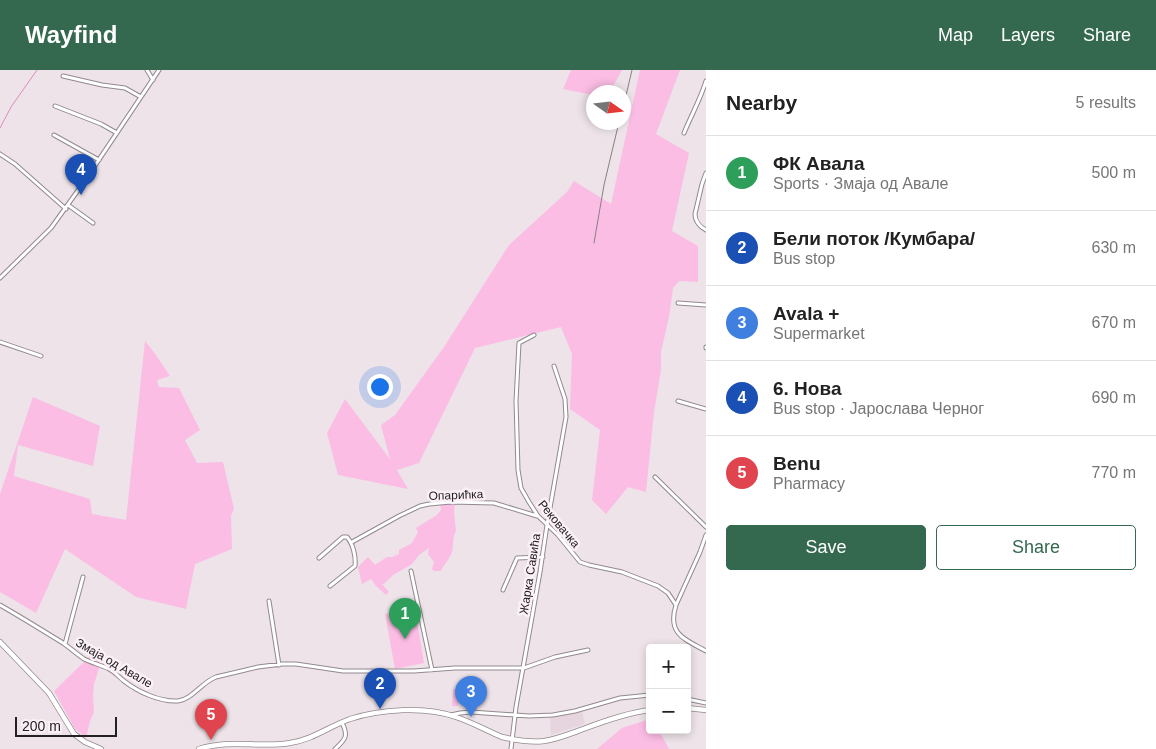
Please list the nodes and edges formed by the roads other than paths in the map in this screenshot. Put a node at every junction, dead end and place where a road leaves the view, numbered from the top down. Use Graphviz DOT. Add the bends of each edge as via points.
graph roads {
  1 [pos="147,70"];
  2 [pos="159,70"];
  3 [pos="63,76"];
  4 [pos="152,80"];
  5 [pos="706,81"];
  6 [pos="705,91"];
  7 [pos="141,97"];
  8 [pos="55,106"];
  9 [pos="117,133"];
  10 [pos="684,133"];
  11 [pos="54,135"];
  12 [pos="0,154"];
  13 [pos="99,160"];
  14 [pos="706,173"];
  15 [pos="67,207"];
  16 [pos="93,224"];
  17 [pos="706,230"];
  18 [pos="0,278"];
  19 [pos="678,303"];
  20 [pos="706,305"];
  21 [pos="534,335"];
  22 [pos="0,342"];
  23 [pos="41,356"];
  24 [pos="554,366"];
  25 [pos="678,401"];
  26 [pos="706,409"];
  27 [pos="655,477"];
  28 [pos="538,516"];
  29 [pos="547,525"];
  30 [pos="706,527"];
  31 [pos="706,535"];
  32 [pos="352,542"];
  33 [pos="543,557"];
  34 [pos="319,558"];
  35 [pos="411,571"];
  36 [pos="82,577"];
  37 [pos="330,586"];
  38 [pos="503,590"];
  39 [pos="269,602"];
  40 [pos="0,605"];
  41 [pos="676,605"];
  42 [pos="0,642"];
  43 [pos="65,644"];
  44 [pos="588,650"];
  45 [pos="706,651"];
  46 [pos="279,665"];
  47 [pos="524,668"];
  48 [pos="432,670"];
  49 [pos="646,695"];
  50 [pos="691,700"];
  51 [pos="706,703"];
  52 [pos="691,708"];
  53 [pos="706,710"];
  54 [pos="646,711"];
  55 [pos="516,715"];
  56 [pos="451,716"];
  57 [pos="342,723"];
  58 [pos="512,739"];
  59 [pos="283,746"];
  60 [pos="101,749"];
  61 [pos="199,749"];
  62 [pos="335,749"];
  63 [pos="511,749"];
  1 -- 4 [label="street"];
  2 -- 4 [label="street"];
  3 -- 7 [label="street" via="124,88"];
  4 -- 7 [label="street"];
  5 -- 6 [label="street"];
  6 -- 10 [label="street"];
  7 -- 9 [label="street"];
  8 -- 9 [label="street"];
  9 -- 13 [label="street"];
  11 -- 13 [label="street"];
  12 -- 15 [label="street"];
  13 -- 15 [label="street"];
  14 -- 17 [label="street" via="694,214"];
  15 -- 16 [label="street"];
  15 -- 18 [label="street" via="46,234"];
  19 -- 20 [label="street"];
  21 -- 28 [label="street, Рековачка" via="519,343 517,458 521,488"];
  22 -- 23 [label="street"];
  24 -- 29 [label="street, Жарка Савића" via="566,399 566,417"];
  25 -- 26 [label="street"];
  27 -- 30 [label="street"];
  28 -- 29 [label="street, Рековачка"];
  28 -- 32 [label="street, Опарићка" via="494,503 429,504"];
  29 -- 33 [label="street, Жарка Савића"];
  29 -- 41 [label="street, Рековачка" via="580,562 622,572 658,586"];
  31 -- 41 [label="street"];
  32 -- 34 [label="street, Опарићка" via="343,537"];
  32 -- 37 [label="street" via="355,566"];
  33 -- 38 [label="street" via="517,558"];
  33 -- 47 [label="street, Жарка Савића"];
  35 -- 48 [label="street"];
  36 -- 43 [label="street"];
  39 -- 46 [label="street"];
  40 -- 43 [label="street, Змаја од Авале"];
  41 -- 45 [label="street" via="673,618 676,632"];
  42 -- 60 [label="main road" via="50,693 74,734"];
  43 -- 46 [label="street, Змаја од Авале" via="84,658 111,670 138,690 173,701 188,698 216,677"];
  44 -- 47 [label="street, Змаја од Авале"];
  46 -- 48 [label="street, Змаја од Авале" via="296,664 343,671"];
  47 -- 48 [label="street, Змаја од Авале"];
  47 -- 55 [label="street, Жарка Савића"];
  49 -- 55 [label="street" via="620,698 560,714"];
  50 -- 51 [label="street"];
  52 -- 53 [label="main road"];
  54 -- 58 [label="main road" via="545,741"];
  55 -- 56 [label="street" via="472,712"];
  55 -- 58 [label="street, Жарка Савића"];
  56 -- 57 [label="main road" via="428,711 401,711 360,716"];
  56 -- 58 [label="main road"];
  57 -- 59 [label="main road"];
  57 -- 62 [label="street" via="346,737"];
  58 -- 63 [label="street, Жарка Савића"];
  59 -- 61 [label="main road" via="224,744"];
}
